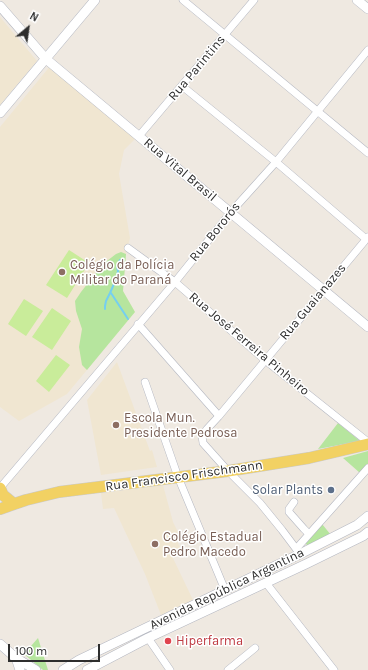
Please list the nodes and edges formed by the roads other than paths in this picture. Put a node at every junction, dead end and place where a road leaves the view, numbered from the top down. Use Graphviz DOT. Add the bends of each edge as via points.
graph roads {
  1 [pos="95,0"];
  2 [pos="183,0"];
  3 [pos="254,0"];
  4 [pos="357,0"];
  5 [pos="0,6"];
  6 [pos="368,9"];
  7 [pos="225,35"];
  8 [pos="368,50"];
  9 [pos="46,59"];
  10 [pos="182,86"];
  11 [pos="318,112"];
  12 [pos="0,113"];
  13 [pos="139,136"];
  14 [pos="368,153"];
  15 [pos="276,162"];
  16 [pos="231,212"];
  17 [pos="367,238"];
  18 [pos="128,248"];
  19 [pos="175,282"];
  20 [pos="324,290"];
  21 [pos="138,324"];
  22 [pos="368,327"];
  23 [pos="265,360"];
  24 [pos="145,382"];
  25 [pos="219,416"];
  26 [pos="368,443"];
  27 [pos="368,468"];
  28 [pos="228,471"];
  29 [pos="178,477"];
  30 [pos="0,488"];
  31 [pos="294,502"];
  32 [pos="14,504"];
  33 [pos="0,509"];
  34 [pos="368,516"];
  35 [pos="368,532"];
  36 [pos="309,534"];
  37 [pos="298,552"];
  38 [pos="266,583"];
  39 [pos="225,590"];
  40 [pos="148,638"];
  41 [pos="0,644"];
  42 [pos="255,648"];
  43 [pos="16,658"];
  44 [pos="20,670"];
  45 [pos="36,670"];
  46 [pos="63,670"];
  47 [pos="87,670"];
  48 [pos="170,670"];
  49 [pos="228,670"];
  50 [pos="334,670"];
  1 -- 9 [label="street"];
  2 -- 7 [label="street"];
  3 -- 7 [label="street, Rua Parintins"];
  4 -- 6 [label="street"];
  5 -- 9 [label="street, Rua Vital Brasil"];
  7 -- 10 [label="street, Rua Parintins"];
  7 -- 11 [label="street"];
  8 -- 11 [label="street, Rua Bororós"];
  9 -- 12 [label="street"];
  9 -- 13 [label="street, Rua Vital Brasil"];
  10 -- 13 [label="street, Rua Parintins"];
  10 -- 15 [label="street"];
  11 -- 14 [label="street"];
  11 -- 15 [label="street, Rua Bororós"];
  13 -- 16 [label="street, Rua Vital Brasil"];
  15 -- 16 [label="street, Rua Bororós"];
  15 -- 17 [label="street"];
  16 -- 19 [label="street, Rua Bororós"];
  16 -- 20 [label="street, Rua Vital Brasil"];
  17 -- 20 [label="street, Rua Guaianazes"];
  18 -- 19 [label="street, Rua José Ferreira Pinheiro"];
  19 -- 21 [label="street, Rua Bororós"];
  19 -- 23 [label="street, Rua José Ferreira Pinheiro"];
  20 -- 22 [label="street, Rua Vital Brasil"];
  20 -- 23 [label="street, Rua Guaianazes"];
  21 -- 25 [label="street"];
  21 -- 30 [label="street, Rua Bororós"];
  23 -- 25 [label="street, Rua Guaianazes"];
  23 -- 26 [label="street, Rua José Ferreira Pinheiro"];
  24 -- 29 [label="street"];
  25 -- 28 [label="street, Rua Guaianazes" via="204,432 203,443"];
  26 -- 28 [label="main road, Rua Francisco Frischmann" via="309,458"];
  27 -- 36 [label="street"];
  28 -- 29 [label="main road, Rua Francisco Frischmann"];
  28 -- 37 [label="street" via="260,503"];
  29 -- 32 [label="main road, Rua Francisco Frischmann" via="59,492"];
  29 -- 39 [label="street"];
  30 -- 32 [label="main road"];
  31 -- 36 [label="street" via="288,509 289,512"];
  32 -- 33 [label="main road, Rua Francisco Frischmann"];
  34 -- 37 [label="street, Avenida República Argentina" via="357,525"];
  35 -- 38 [label="street, Avenida República Argentina"];
  36 -- 37 [label="street"];
  37 -- 39 [label="street, Avenida República Argentina"];
  38 -- 40 [label="street, Avenida República Argentina"];
  38 -- 50 [label="street"];
  39 -- 46 [label="street, Avenida República Argentina"];
  40 -- 47 [label="street, Avenida República Argentina"];
  40 -- 48 [label="street"];
  41 -- 43 [label="street"];
  42 -- 49 [label="street"];
  43 -- 44 [label="street"];
  43 -- 45 [label="street"];
}
